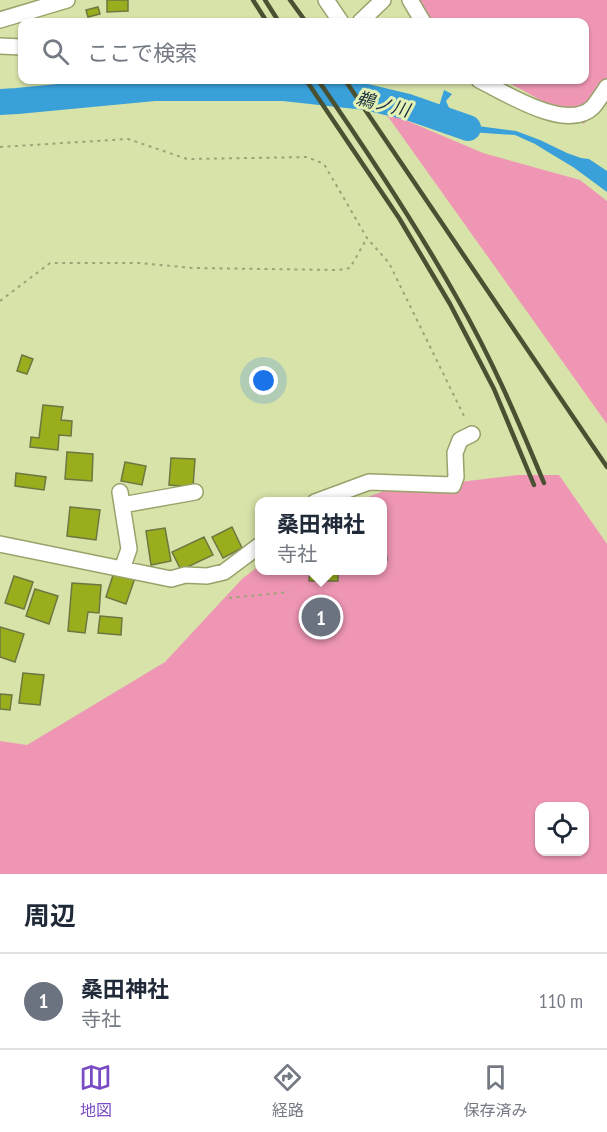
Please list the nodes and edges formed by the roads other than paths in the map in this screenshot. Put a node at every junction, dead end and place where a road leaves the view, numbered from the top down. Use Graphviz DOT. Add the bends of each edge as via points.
graph roads {
  1 [pos="67,0"];
  2 [pos="326,0"];
  3 [pos="383,0"];
  4 [pos="410,0"];
  5 [pos="338,18"];
  6 [pos="364,18"];
  7 [pos="421,18"];
  8 [pos="0,20"];
  9 [pos="0,46"];
  10 [pos="18,47"];
  11 [pos="487,84"];
  12 [pos="607,87"];
  13 [pos="472,434"];
  14 [pos="195,492"];
  15 [pos="326,497"];
  16 [pos="0,543"];
  17 [pos="255,549"];
  18 [pos="123,569"];
  1 -- 8 [label="street"];
  2 -- 5 [label="street"];
  3 -- 6 [label="street"];
  4 -- 7 [label="street"];
  9 -- 10 [label="street"];
  11 -- 12 [label="street" via="559,116 574,116 592,108"];
  13 -- 15 [label="street" via="460,440 454,453 453,485 369,482"];
  14 -- 18 [label="street" via="121,498 129,549"];
  16 -- 18 [label="street"];
  17 -- 18 [label="street" via="224,572 207,576 171,579"];
}
